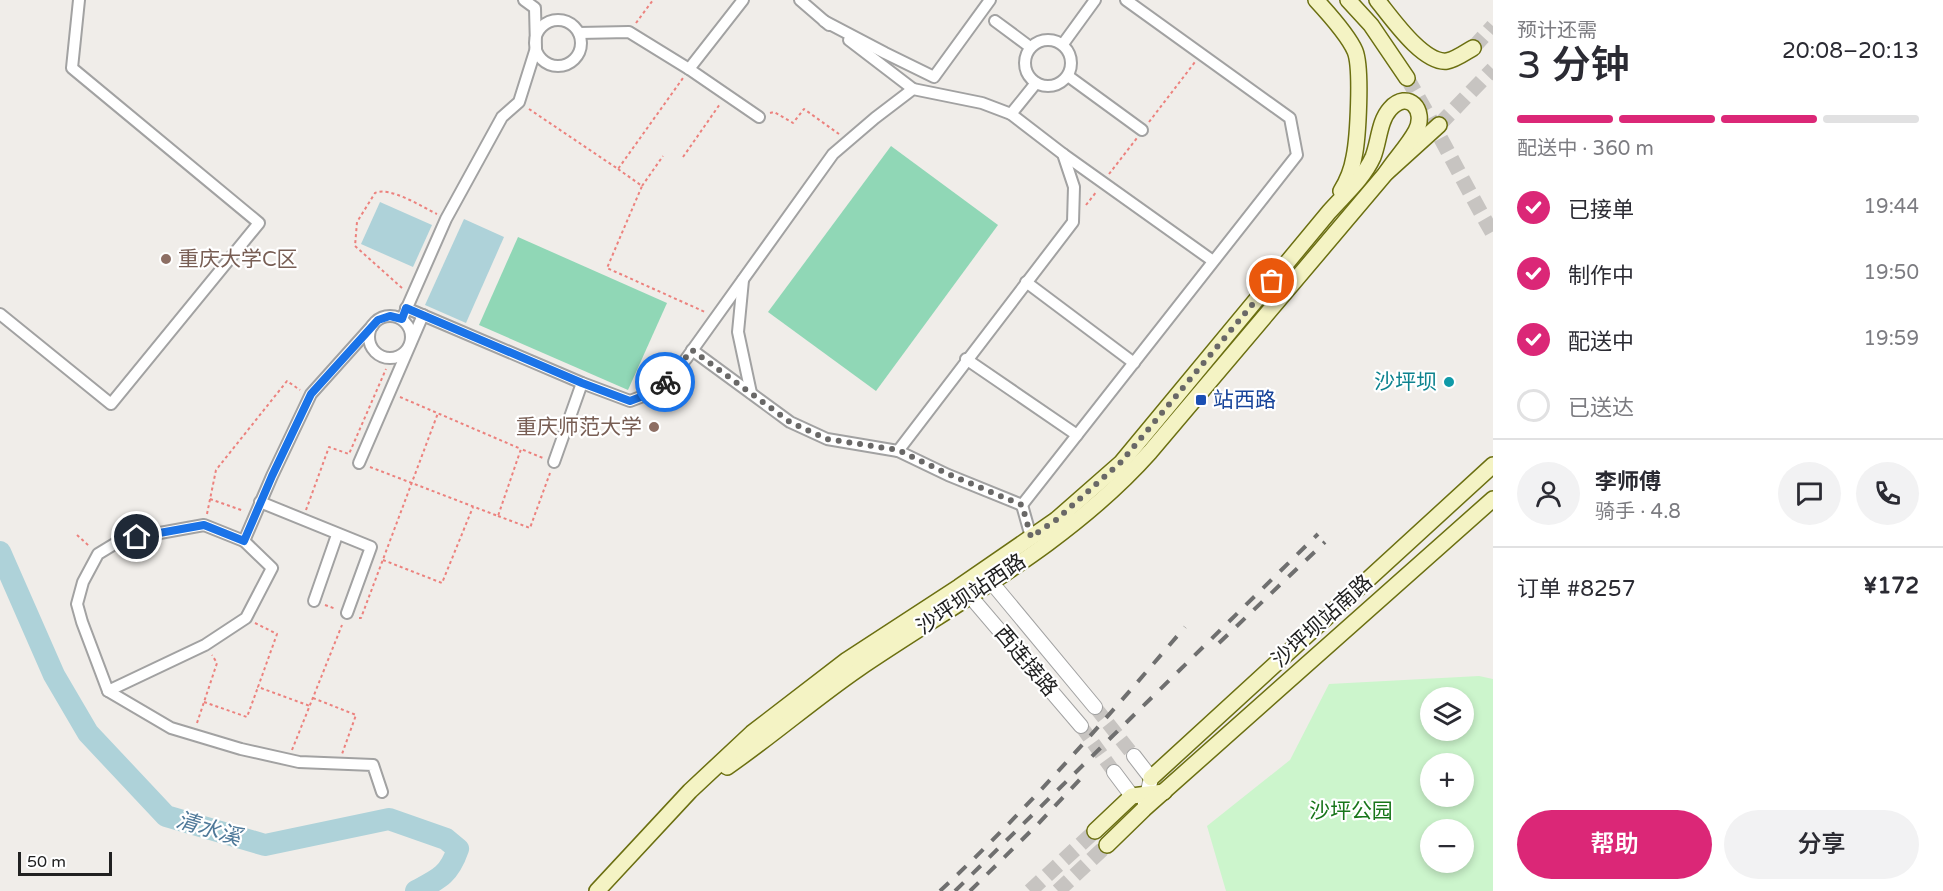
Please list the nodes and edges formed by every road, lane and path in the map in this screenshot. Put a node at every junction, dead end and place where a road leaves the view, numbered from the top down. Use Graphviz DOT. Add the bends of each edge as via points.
graph roads {
  1 [pos="79,0"];
  2 [pos="524,0"];
  3 [pos="653,0"];
  4 [pos="743,0"];
  5 [pos="800,0"];
  6 [pos="990,0"];
  7 [pos="1095,0"];
  8 [pos="1126,0"];
  9 [pos="1316,0"];
  10 [pos="1348,0"];
  11 [pos="1377,0"];
  12 [pos="824,21"];
  13 [pos="995,21"];
  14 [pos="629,32"];
  15 [pos="579,33"];
  16 [pos="1063,44"];
  17 [pos="1030,47"];
  18 [pos="536,48"];
  19 [pos="1473,48"];
  20 [pos="689,69"];
  21 [pos="1068,76"];
  22 [pos="1407,78"];
  23 [pos="1036,83"];
  24 [pos="914,89"];
  25 [pos="727,95"];
  26 [pos="519,102"];
  27 [pos="1011,114"];
  28 [pos="759,117"];
  29 [pos="1439,125"];
  30 [pos="1142,130"];
  31 [pos="848,141"];
  32 [pos="1063,154"];
  33 [pos="663,156"];
  34 [pos="683,157"];
  35 [pos="618,169"];
  36 [pos="1386,173"];
  37 [pos="642,186"];
  38 [pos="1329,212"];
  39 [pos="447,219"];
  40 [pos="1213,261"];
  41 [pos="743,280"];
  42 [pos="1026,282"];
  43 [pos="411,296"];
  44 [pos="0,314"];
  45 [pos="404,314"];
  46 [pos="423,315"];
  47 [pos="716,317"];
  48 [pos="373,325"];
  49 [pos="411,343"];
  50 [pos="692,350"];
  51 [pos="390,358"];
  52 [pos="966,359"];
  53 [pos="1134,363"];
  54 [pos="582,383"];
  55 [pos="389,392"];
  56 [pos="751,393"];
  57 [pos="310,396"];
  58 [pos="438,413"];
  59 [pos="1077,435"];
  60 [pos="521,449"];
  61 [pos="898,450"];
  62 [pos="554,462"];
  63 [pos="359,463"];
  64 [pos="1493,465"];
  65 [pos="412,483"];
  66 [pos="210,499"];
  67 [pos="1493,499"];
  68 [pos="260,502"];
  69 [pos="1022,505"];
  70 [pos="473,507"];
  71 [pos="255,515"];
  72 [pos="498,516"];
  73 [pos="302,520"];
  74 [pos="204,525"];
  75 [pos="77,535"];
  76 [pos="337,535"];
  77 [pos="1031,537"];
  78 [pos="244,541"];
  79 [pos="98,554"];
  80 [pos="992,583"];
  81 [pos="970,596"];
  82 [pos="314,601"];
  83 [pos="347,614"];
  84 [pos="246,618"];
  85 [pos="205,645"];
  86 [pos="258,687"];
  87 [pos="108,691"];
  88 [pos="313,698"];
  89 [pos="204,702"];
  90 [pos="310,706"];
  91 [pos="1095,707"];
  92 [pos="197,723"];
  93 [pos="1081,726"];
  94 [pos="1134,756"];
  95 [pos="288,759"];
  96 [pos="339,763"];
  97 [pos="1113,772"];
  98 [pos="1151,778"];
  99 [pos="690,791"];
  100 [pos="382,792"];
  101 [pos="1141,800"];
  102 [pos="1095,831"];
  103 [pos="1107,845"];
  104 [pos="597,891"];
  1 -- 44 [label="street" via="72,68 259,223 111,404"];
  2 -- 18 [label="street" via="535,8"];
  3 -- 14 [label="path"];
  4 -- 20 [label="street"];
  5 -- 12 [label="street"];
  6 -- 12 [label="street" via="934,77"];
  7 -- 16 [label="street"];
  8 -- 40 [label="street" via="1290,118 1298,154"];
  9 -- 38 [label="main road" via="1355,52 1358,77 1357,143 1346,182"];
  10 -- 22 [label="main road" via="1371,25"];
  11 -- 19 [label="main road" via="1414,46 1434,59 1447,61"];
  12 -- 24 [label="street"];
  13 -- 17 [label="street"];
  14 -- 15 [label="street"];
  14 -- 20 [label="street"];
  15 -- 18 [label="street" via="568,22 553,20 540,28"];
  15 -- 18 [label="street" via="577,55 565,64 543,60"];
  16 -- 17 [label="street" via="1046,39"];
  16 -- 21 [label="street" via="1072,65"];
  17 -- 23 [label="street" via="1025,60 1027,73"];
  18 -- 26 [label="street"];
  20 -- 25 [label="street"];
  20 -- 35 [label="path"];
  21 -- 23 [label="street" via="1059,84"];
  21 -- 30 [label="street"];
  23 -- 27 [label="street"];
  24 -- 27 [label="street" via="982,103"];
  24 -- 31 [label="street"];
  25 -- 28 [label="street"];
  25 -- 34 [label="path"];
  26 -- 35 [label="path"];
  26 -- 39 [label="street" via="502,117"];
  27 -- 32 [label="street"];
  28 -- 31 [label="path" via="774,112 793,123 804,109"];
  29 -- 36 [label="main road, 沙坪坝站西路"];
  31 -- 41 [label="street" via="833,154"];
  32 -- 40 [label="street"];
  32 -- 42 [label="street" via="1074,187 1073,222"];
  33 -- 37 [label="path"];
  35 -- 37 [label="path"];
  36 -- 38 [label="main road" via="1416,130 1419,115 1412,102 1397,103 1387,112 1368,167"];
  36 -- 80 [label="main road, 沙坪坝站西路" via="1131,473"];
  37 -- 47 [label="path" via="608,268"];
  38 -- 77 [label="main road, 沙坪坝站西路" via="1121,462"];
  39 -- 43 [label="street"];
  39 -- 43 [label="path" via="389,191 379,191 357,222 355,246"];
  40 -- 53 [label="street"];
  41 -- 47 [label="street"];
  41 -- 56 [label="street" via="738,332"];
  42 -- 52 [label="street"];
  42 -- 53 [label="street"];
  43 -- 45 [label="street"];
  45 -- 46 [label="street"];
  45 -- 48 [label="street" via="384,317"];
  45 -- 49 [label="street" via="411,330"];
  46 -- 49 [label="street"];
  46 -- 54 [label="street"];
  47 -- 50 [label="street"];
  48 -- 51 [label="street" via="370,344 378,354"];
  48 -- 57 [label="street"];
  49 -- 51 [label="street" via="403,354"];
  49 -- 55 [label="street"];
  50 -- 54 [label="street" via="659,390 630,401"];
  50 -- 56 [label="street"];
  51 -- 73 [label="path" via="349,454 330,447"];
  52 -- 59 [label="street"];
  52 -- 61 [label="street"];
  53 -- 59 [label="street"];
  54 -- 62 [label="street"];
  55 -- 58 [label="path"];
  55 -- 63 [label="street"];
  56 -- 61 [label="street" via="790,422 827,439"];
  57 -- 66 [label="path" via="287,381 216,470"];
  57 -- 68 [label="street"];
  58 -- 60 [label="path"];
  58 -- 65 [label="path"];
  59 -- 69 [label="street"];
  60 -- 62 [label="path"];
  60 -- 72 [label="path"];
  61 -- 69 [label="street"];
  62 -- 72 [label="path" via="530,528"];
  63 -- 65 [label="path"];
  64 -- 98 [label="main road, 沙坪坝站南路"];
  65 -- 70 [label="path"];
  65 -- 70 [label="path" via="383,560 393,564 442,583"];
  66 -- 71 [label="path"];
  66 -- 74 [label="path"];
  67 -- 101 [label="main road, 沙坪坝站南路" via="1164,792"];
  68 -- 71 [label="street"];
  68 -- 73 [label="street"];
  69 -- 77 [label="street"];
  70 -- 72 [label="path"];
  71 -- 78 [label="street"];
  73 -- 76 [label="street"];
  74 -- 78 [label="street"];
  74 -- 79 [label="street" via="121,540"];
  75 -- 79 [label="path"];
  76 -- 82 [label="street"];
  76 -- 83 [label="street" via="371,547"];
  77 -- 99 [label="main road, 沙坪坝站西路" via="847,660 752,733"];
  78 -- 84 [label="street" via="272,568"];
  79 -- 87 [label="street" via="77,604"];
  80 -- 81 [label="main road, 沙坪坝站西路"];
  80 -- 91 [label="street, 西连接路"];
  81 -- 93 [label="street, 西连接路"];
  81 -- 99 [label="main road, 沙坪坝站西路" via="857,670 759,745"];
  83 -- 88 [label="path"];
  84 -- 85 [label="street"];
  84 -- 86 [label="path" via="277,634"];
  85 -- 87 [label="street"];
  85 -- 89 [label="path" via="217,663"];
  86 -- 89 [label="path" via="247,717"];
  86 -- 90 [label="path"];
  87 -- 95 [label="street" via="171,728"];
  88 -- 90 [label="path"];
  88 -- 96 [label="path" via="356,715"];
  89 -- 92 [label="path"];
  90 -- 95 [label="path"];
  94 -- 98 [label="street"];
  95 -- 96 [label="street"];
  96 -- 100 [label="street" via="373,765"];
  97 -- 101 [label="street"];
  98 -- 101 [label="street"];
  99 -- 104 [label="main road, 沙坪坝站西路"];
  101 -- 102 [label="main road, 沙坪坝站南路"];
  101 -- 103 [label="main road, 沙坪坝站南路"];
}
